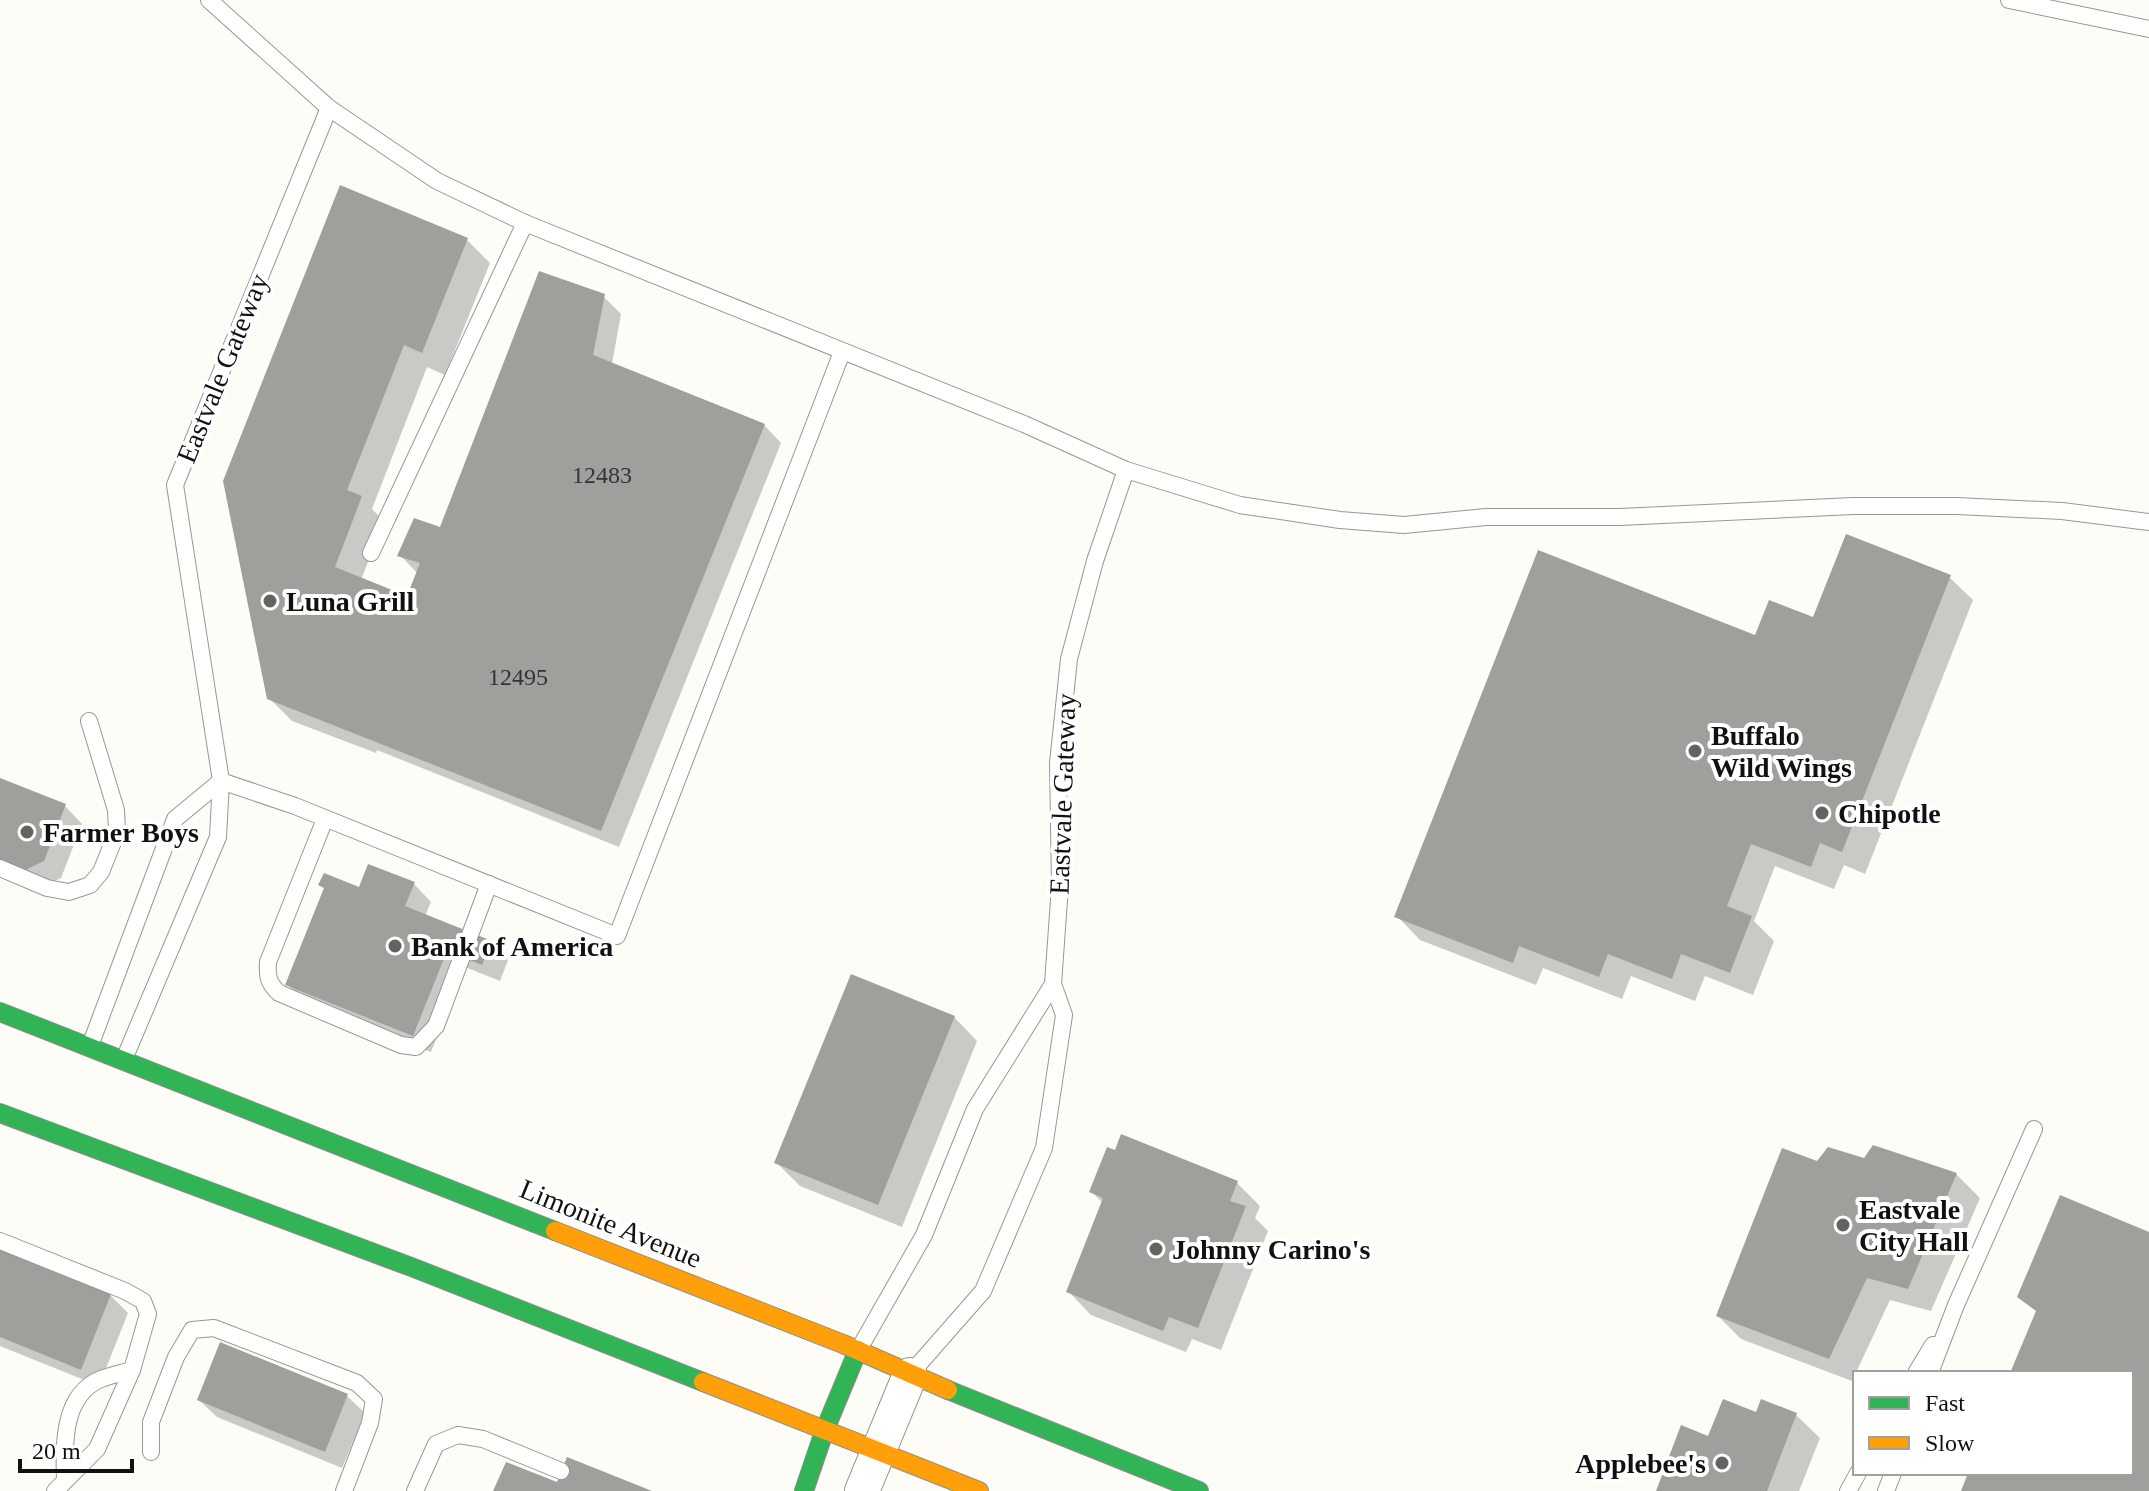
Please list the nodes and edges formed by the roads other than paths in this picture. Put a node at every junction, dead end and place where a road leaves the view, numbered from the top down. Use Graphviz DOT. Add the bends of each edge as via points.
graph roads {
  1 [pos="209,0"];
  2 [pos="2009,0"];
  3 [pos="2149,29"];
  4 [pos="329,108"];
  5 [pos="525,223"];
  6 [pos="842,352"];
  7 [pos="1126,470"];
  8 [pos="2149,522"];
  9 [pos="371,553"];
  10 [pos="89,721"];
  11 [pos="221,781"];
  12 [pos="325,819"];
  13 [pos="0,868"];
  14 [pos="489,884"];
  15 [pos="1053,984"];
  16 [pos="0,1012"];
  17 [pos="89,1049"];
  18 [pos="123,1062"];
  19 [pos="0,1113"];
  20 [pos="2034,1129"];
  21 [pos="0,1241"];
  22 [pos="1956,1305"];
  23 [pos="858,1350"];
  24 [pos="132,1370"];
  25 [pos="1917,1371"];
  26 [pos="1931,1371"];
  27 [pos="910,1375"];
  28 [pos="824,1432"];
  29 [pos="151,1452"];
  30 [pos="878,1452"];
  31 [pos="561,1471"];
  32 [pos="60,1486"];
  33 [pos="344,1491"];
  34 [pos="415,1491"];
  35 [pos="804,1491"];
  36 [pos="862,1491"];
  37 [pos="979,1491"];
  38 [pos="1199,1491"];
  1 -- 4 [label="lane"];
  2 -- 3 [label="lane"];
  4 -- 5 [label="lane" via="437,181"];
  4 -- 11 [label="lane, Eastvale Gateway" via="175,485"];
  5 -- 6 [label="lane"];
  5 -- 9 [label="lane"];
  6 -- 7 [label="lane"];
  6 -- 14 [label="lane" via="617,936"];
  7 -- 8 [label="lane" via="1240,505 1404,525 1486,517 1636,517 1853,506 2032,510"];
  7 -- 15 [label="lane, Eastvale Gateway" via="1069,659 1058,763 1060,886"];
  10 -- 13 [label="lane" via="116,810 117,832 101,872 90,885 69,892"];
  11 -- 12 [label="lane"];
  11 -- 17 [label="lane" via="175,819"];
  11 -- 18 [label="lane, Eastvale Gateway" via="218,837"];
  12 -- 14 [label="lane"];
  12 -- 14 [label="lane" via="267,975 279,993 401,1045 416,1047 436,1026"];
  15 -- 23 [label="lane" via="975,1109 924,1235"];
  15 -- 27 [label="lane" via="1064,1015 1044,1148 983,1291"];
  16 -- 17 [label="main road, Limonite Avenue"];
  17 -- 18 [label="main road, Limonite Avenue"];
  18 -- 23 [label="main road, Limonite Avenue"];
  19 -- 28 [label="main road" via="414,1268"];
  20 -- 22 [label="lane"];
  21 -- 24 [label="lane" via="143,1301 148,1314"];
  22 -- 25 [label="lane"];
  22 -- 26 [label="lane"];
  23 -- 27 [label="main road, Limonite Avenue"];
  23 -- 28 [label="main road"];
  24 -- 32 [label="lane" via="97,1449"];
  24 -- 32 [label="lane" via="99,1379 79,1394 67,1423"];
  27 -- 30 [label="street"];
  27 -- 38 [label="main road, Limonite Avenue"];
  28 -- 30 [label="main road"];
  28 -- 35 [label="main road"];
  29 -- 33 [label="lane" via="151,1422 176,1357 192,1330 214,1328 357,1383 374,1399"];
  30 -- 36 [label="street"];
  30 -- 37 [label="main road"];
  31 -- 34 [label="lane" via="483,1439 458,1435 436,1444"];
}
